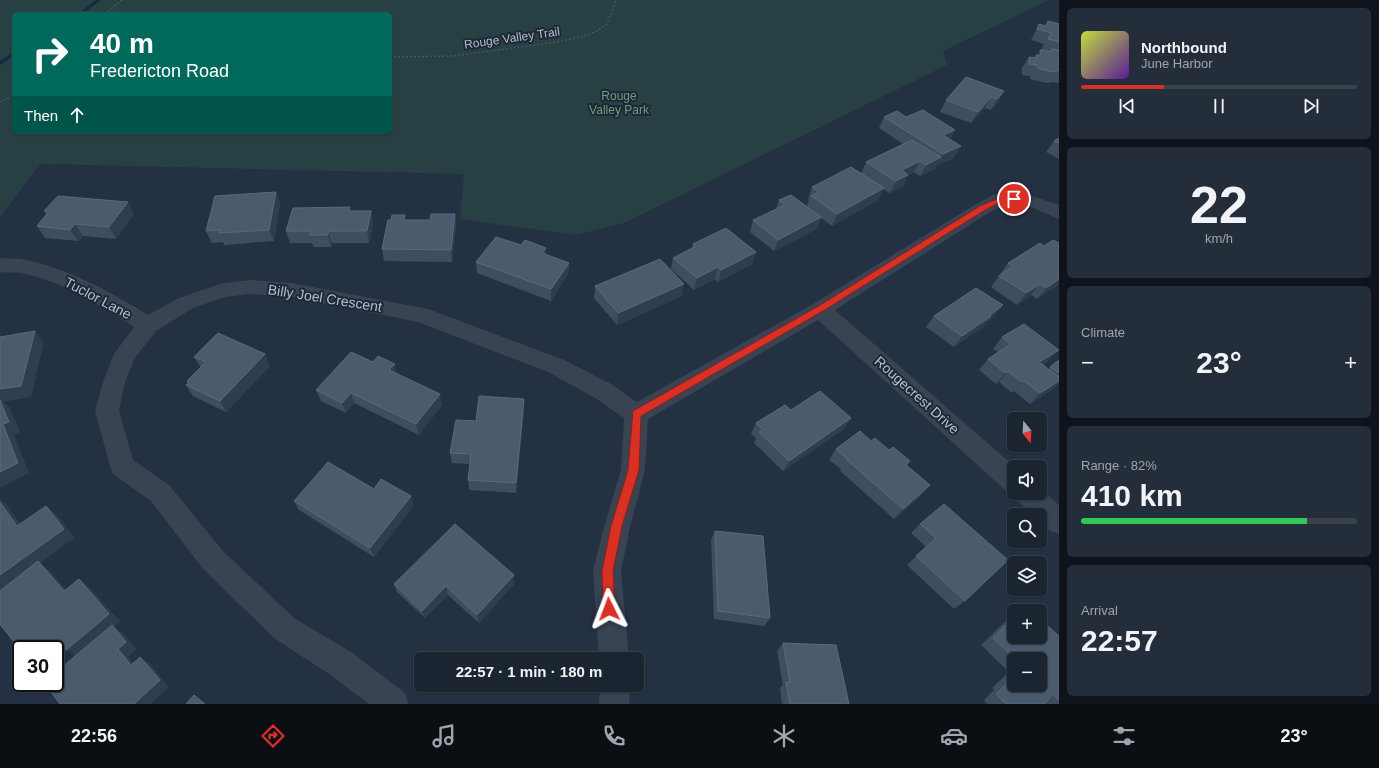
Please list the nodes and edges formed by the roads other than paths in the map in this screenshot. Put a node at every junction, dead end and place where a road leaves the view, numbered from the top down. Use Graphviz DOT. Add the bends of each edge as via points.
graph roads {
  1 [pos="1059,213"];
  2 [pos="0,265"];
  3 [pos="820,309"];
  4 [pos="148,325"];
  5 [pos="636,414"];
  6 [pos="1007,476"];
  7 [pos="1035,500"];
  8 [pos="1059,522"];
  9 [pos="613,652"];
  10 [pos="615,692"];
  11 [pos="394,704"];
  12 [pos="614,704"];
  1 -- 3 [label="street" via="1045,205 1024,199 1004,198 983,208"];
  2 -- 4 [label="street, Tuclor Lane" via="24,267 69,281"];
  3 -- 5 [label="street"];
  3 -- 6 [label="street, Rougecrest Drive"];
  4 -- 5 [label="street, Billy Joel Crescent" via="186,303 223,290 251,287 314,294 421,315 464,330 556,366 603,391"];
  4 -- 11 [label="street, Billy Joel Crescent" via="125,354 114,382 107,411 122,466 160,493 213,560 284,628 340,663"];
  5 -- 9 [label="street" via="633,470 607,571"];
  7 -- 8 [label="street"];
  10 -- 12 [label="street"];
}
